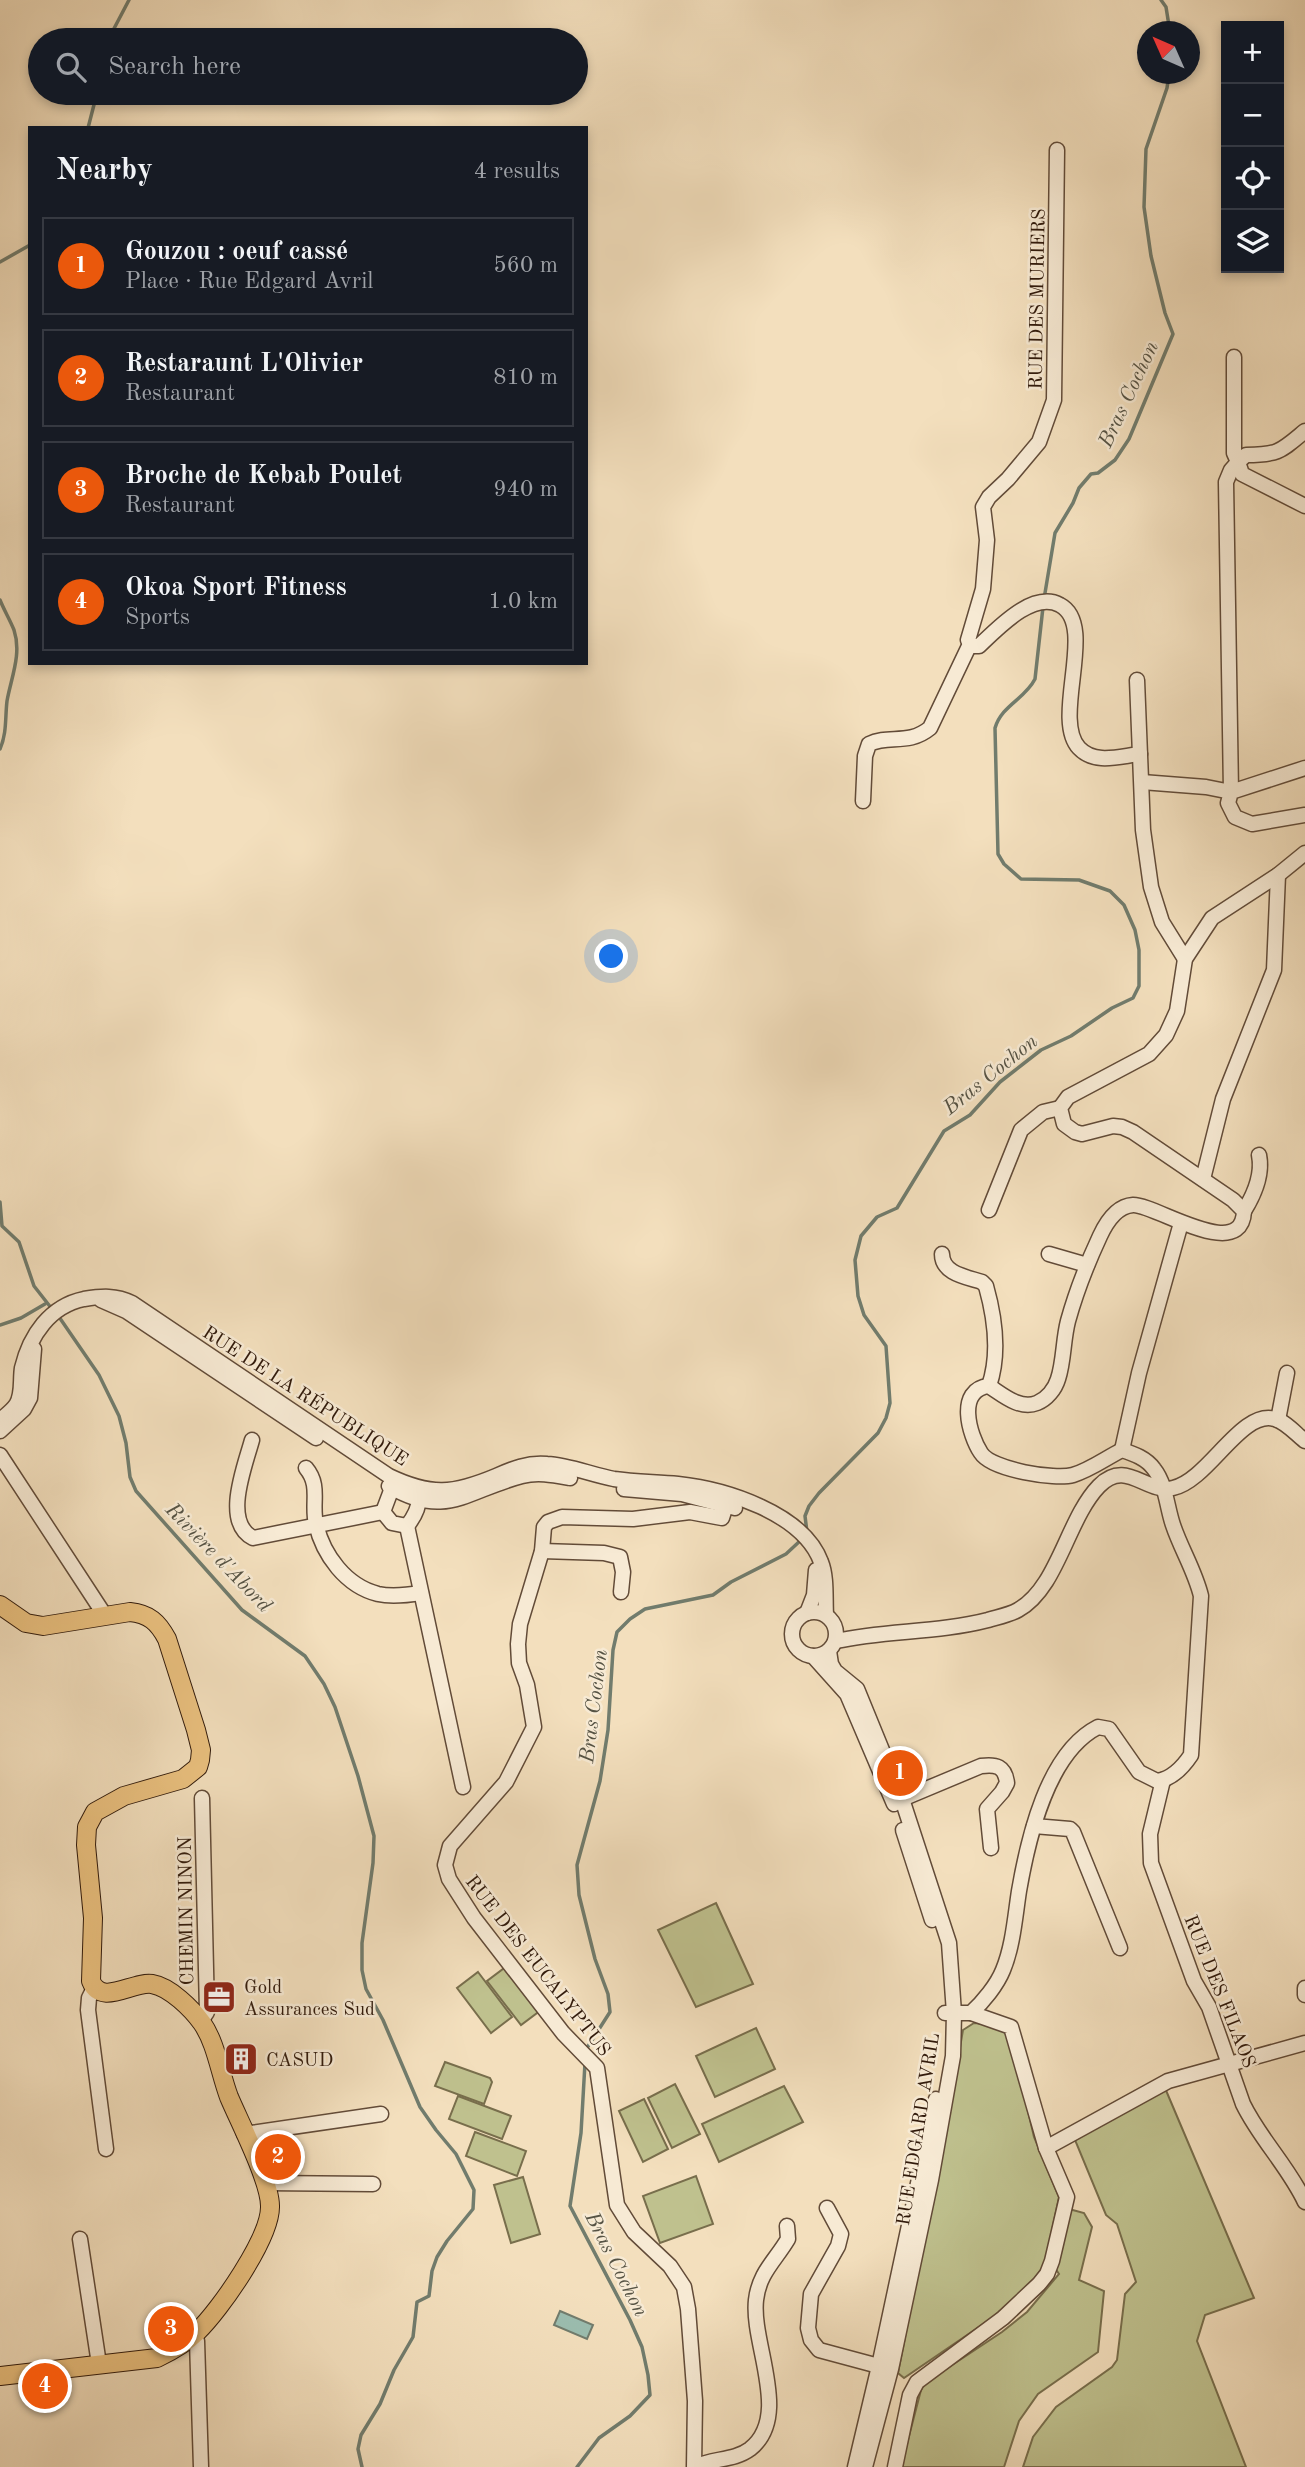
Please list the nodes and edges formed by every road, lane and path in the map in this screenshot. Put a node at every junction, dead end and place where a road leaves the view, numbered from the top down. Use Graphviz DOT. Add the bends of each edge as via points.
graph roads {
  1 [pos="1057,150"];
  2 [pos="1234,357"];
  3 [pos="1305,430"];
  4 [pos="1238,462"];
  5 [pos="1305,506"];
  6 [pos="970,644"];
  7 [pos="1137,680"];
  8 [pos="1140,754"];
  9 [pos="1305,768"];
  10 [pos="1142,782"];
  11 [pos="1231,792"];
  12 [pos="863,801"];
  13 [pos="1305,815"];
  14 [pos="1305,853"];
  15 [pos="1278,875"];
  16 [pos="1185,958"];
  17 [pos="1060,1108"];
  18 [pos="1259,1156"];
  19 [pos="1203,1179"];
  20 [pos="989,1210"];
  21 [pos="1244,1211"];
  22 [pos="1181,1223"];
  23 [pos="942,1254"];
  24 [pos="1049,1255"];
  25 [pos="1087,1265"];
  26 [pos="36,1338"];
  27 [pos="1287,1373"];
  28 [pos="989,1386"];
  29 [pos="0,1420"];
  30 [pos="1278,1420"];
  31 [pos="0,1431"];
  32 [pos="252,1440"];
  33 [pos="1305,1441"];
  34 [pos="1122,1450"];
  35 [pos="0,1455"];
  36 [pos="306,1468"];
  37 [pos="1162,1488"];
  38 [pos="408,1489"];
  39 [pos="728,1501"];
  40 [pos="383,1512"];
  41 [pos="316,1524"];
  42 [pos="407,1526"];
  43 [pos="813,1548"];
  44 [pos="542,1550"];
  45 [pos="621,1592"];
  46 [pos="421,1593"];
  47 [pos="0,1605"];
  48 [pos="807,1613"];
  49 [pos="103,1617"];
  50 [pos="830,1620"];
  51 [pos="863,1635"];
  52 [pos="832,1646"];
  53 [pos="813,1656"];
  54 [pos="1163,1780"];
  55 [pos="463,1787"];
  56 [pos="202,1798"];
  57 [pos="898,1801"];
  58 [pos="1034,1826"];
  59 [pos="991,1849"];
  60 [pos="1120,1948"];
  61 [pos="94,1988"];
  62 [pos="1305,1988"];
  63 [pos="1305,1995"];
  64 [pos="950,2013"];
  65 [pos="971,2013"];
  66 [pos="201,2021"];
  67 [pos="1305,2043"];
  68 [pos="1230,2063"];
  69 [pos="381,2114"];
  70 [pos="244,2134"];
  71 [pos="1046,2148"];
  72 [pos="106,2149"];
  73 [pos="265,2183"];
  74 [pos="373,2184"];
  75 [pos="1305,2202"];
  76 [pos="827,2208"];
  77 [pos="787,2226"];
  78 [pos="80,2239"];
  79 [pos="194,2335"];
  80 [pos="99,2364"];
  81 [pos="885,2367"];
  82 [pos="0,2376"];
  83 [pos="201,2467"];
  84 [pos="694,2467"];
  85 [pos="855,2467"];
  86 [pos="865,2467"];
  87 [pos="895,2467"];
  1 -- 6 [label="street, RUE DES MURIERS" via="1054,400 1039,442 983,507 987,540 983,589 968,637"];
  2 -- 4 [label="street" via="1234,453"];
  3 -- 4 [label="street" via="1280,451 1246,455"];
  4 -- 5 [label="street" via="1242,474"];
  4 -- 11 [label="street" via="1226,482"];
  6 -- 8 [label="street" via="979,646 1020,610 1043,602 1069,610 1077,635 1071,702 1075,742 1093,756 1110,759"];
  6 -- 12 [label="street, RUE DES MURIERS" via="930,728 912,738 869,744"];
  7 -- 8 [label="street"];
  8 -- 10 [label="street"];
  9 -- 11 [label="street"];
  10 -- 11 [label="street"];
  10 -- 16 [label="street" via="1151,887 1162,922"];
  11 -- 13 [label="street" via="1231,811 1243,822"];
  14 -- 15 [label="street"];
  15 -- 16 [label="street" via="1212,918"];
  15 -- 19 [label="street" via="1274,970 1223,1100"];
  16 -- 17 [label="street" via="1177,1010 1166,1035 1149,1054 1068,1097"];
  17 -- 19 [label="street" via="1064,1124 1075,1132 1122,1127"];
  17 -- 20 [label="street" via="1042,1112 1021,1130"];
  18 -- 21 [label="street" via="1258,1179"];
  19 -- 21 [label="street"];
  21 -- 22 [label="street" via="1242,1222 1233,1230 1216,1233"];
  22 -- 25 [label="street" via="1141,1206 1124,1207 1107,1223"];
  22 -- 34 [label="street"];
  23 -- 28 [label="street" via="949,1269 986,1286 994,1325 995,1362"];
  24 -- 25 [label="street"];
  25 -- 28 [label="street" via="1068,1322 1054,1388 1038,1402 1024,1405"];
  26 -- 29 [label="street, RUE DE LA RÉPUBLIQUE" via="23,1368 16,1406"];
  26 -- 31 [label="street" via="30,1398"];
  26 -- 38 [label="street, RUE DE LA RÉPUBLIQUE" via="59,1308 85,1299 100,1300 126,1311"];
  27 -- 30 [label="street"];
  28 -- 34 [label="street" via="976,1391 968,1413 982,1455 995,1464 1052,1477 1073,1475"];
  30 -- 33 [label="street"];
  30 -- 37 [label="street" via="1251,1424 1194,1478 1171,1489"];
  32 -- 41 [label="street" via="237,1493 240,1530 253,1538"];
  34 -- 37 [label="street" via="1154,1468"];
  35 -- 49 [label="street"];
  36 -- 41 [label="street" via="316,1483"];
  37 -- 51 [label="street" via="1130,1476 1108,1478 1075,1522 1043,1585 1020,1609 963,1627"];
  37 -- 54 [label="street" via="1201,1596 1191,1755"];
  38 -- 39 [label="street" via="433,1503 458,1500 521,1476 542,1473 613,1488"];
  38 -- 40 [label="street"];
  38 -- 42 [label="street" via="413,1518"];
  39 -- 43 [label="street" via="795,1527"];
  39 -- 44 [label="street" via="722,1518 690,1512 633,1519 555,1519 544,1527"];
  40 -- 41 [label="street"];
  40 -- 42 [label="street" via="392,1523"];
  41 -- 46 [label="street" via="330,1559 350,1580 378,1594"];
  42 -- 46 [label="street"];
  43 -- 48 [label="street" via="816,1584"];
  43 -- 50 [label="street" via="822,1563"];
  44 -- 45 [label="street" via="620,1557"];
  44 -- 84 [label="street, RUE DES EUCALYPTUS" via="518,1644 534,1727 506,1782 450,1846 445,1865 474,1917 562,2034 597,2067 617,2205 634,2232 670,2266 684,2287 695,2402"];
  46 -- 55 [label="street"];
  47 -- 49 [label="main road" via="26,1623 43,1626"];
  48 -- 50 [label="street" via="820,1612"];
  48 -- 53 [label="street" via="795,1623 792,1637 799,1651"];
  49 -- 61 [label="main road" via="140,1613 159,1625 201,1750 198,1767 183,1779 124,1796 95,1812 86,1845"];
  50 -- 51 [label="street"];
  50 -- 52 [label="street"];
  51 -- 52 [label="street"];
  52 -- 53 [label="street"];
  52 -- 57 [label="street, RUE EDGARD AVRIL" via="835,1671 857,1689"];
  53 -- 57 [label="street, RUE EDGARD AVRIL" via="847,1694"];
  54 -- 58 [label="street" via="1139,1772 1118,1738 1109,1729 1098,1727 1064,1757"];
  54 -- 68 [label="street, RUE DES FILAOS" via="1150,1834 1151,1863 1196,1987 1209,2007"];
  56 -- 66 [label="street, CHEMIN NINON" via="206,2012"];
  57 -- 59 [label="street" via="994,1764 1004,1771 1007,1783 987,1809"];
  57 -- 64 [label="street, RUE EDGARD AVRIL" via="940,1948"];
  58 -- 60 [label="street" via="1073,1832"];
  58 -- 65 [label="street" via="1009,1954 1002,1973"];
  61 -- 66 [label="main road" via="111,1993 135,1984 158,1986"];
  61 -- 72 [label="street" via="88,2010"];
  62 -- 63 [label="street"];
  64 -- 65 [label="street"];
  64 -- 81 [label="street, RUE EDGARD AVRIL"];
  65 -- 71 [label="street" via="1011,2027"];
  66 -- 70 [label="main road" via="211,2037"];
  67 -- 68 [label="street"];
  68 -- 71 [label="street" via="1168,2081"];
  68 -- 75 [label="street, RUE DES FILAOS" via="1249,2117"];
  69 -- 70 [label="street"];
  70 -- 73 [label="main road"];
  71 -- 87 [label="street" via="1067,2197 1047,2274 1003,2318 917,2382"];
  73 -- 74 [label="street"];
  73 -- 79 [label="main road" via="270,2207 263,2238 217,2309"];
  76 -- 81 [label="street" via="841,2234 811,2294 811,2340 819,2350"];
  77 -- 84 [label="street" via="788,2239 760,2281 756,2300 769,2397 766,2428 747,2451"];
  78 -- 80 [label="street"];
  79 -- 80 [label="main road" via="157,2358"];
  79 -- 83 [label="street"];
  80 -- 82 [label="main road"];
  81 -- 85 [label="street, RUE EDGARD AVRIL"];
  81 -- 86 [label="street, RUE EDGARD AVRIL"];
}
